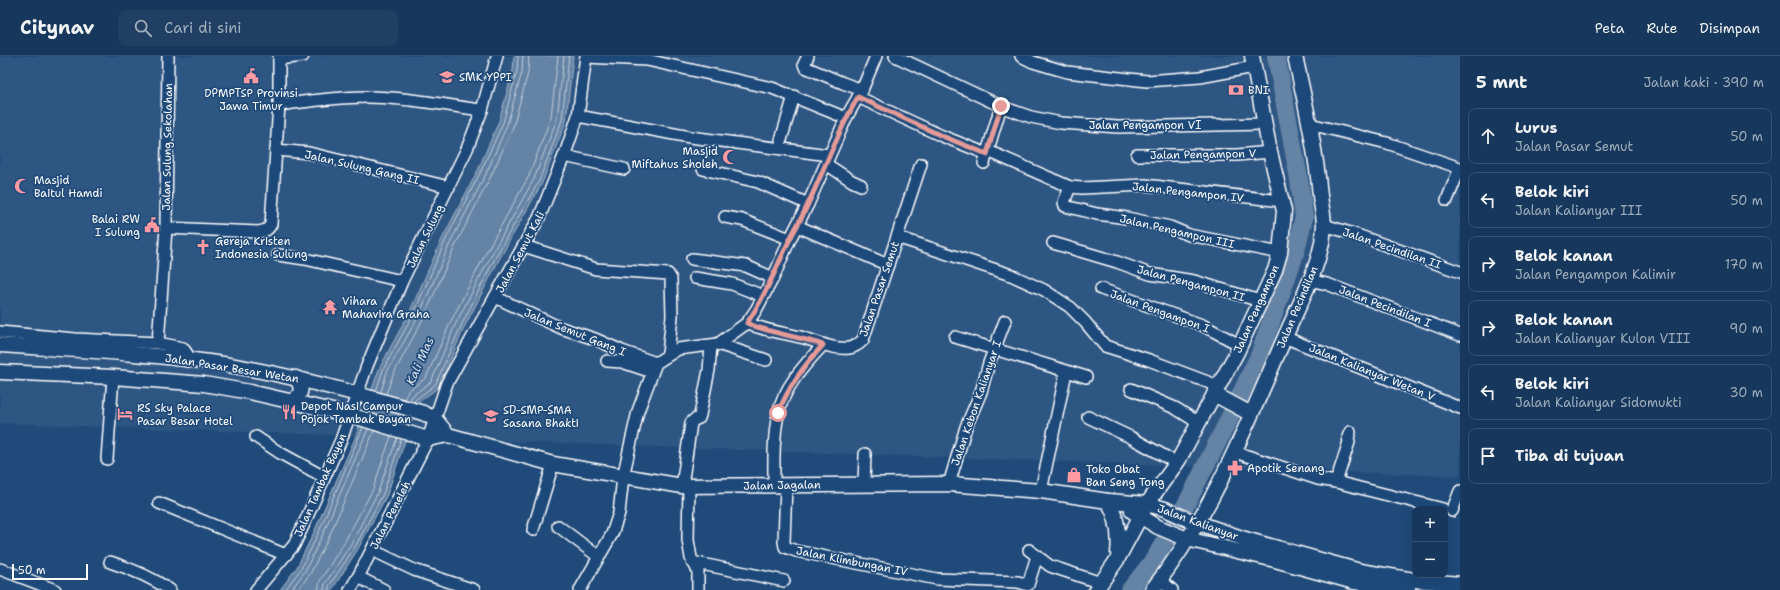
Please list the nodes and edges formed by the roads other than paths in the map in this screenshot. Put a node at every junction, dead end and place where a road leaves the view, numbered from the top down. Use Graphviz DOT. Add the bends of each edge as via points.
graph roads {
  1 [pos="168,56"];
  2 [pos="302,56"];
  3 [pos="497,56"];
  4 [pos="808,56"];
  5 [pos="876,56"];
  6 [pos="895,56"];
  7 [pos="1021,56"];
  8 [pos="1296,56"];
  9 [pos="279,57"];
  10 [pos="586,57"];
  11 [pos="1253,61"];
  12 [pos="860,93"];
  13 [pos="794,96"];
  14 [pos="279,105"];
  15 [pos="1001,106"];
  16 [pos="482,110"];
  17 [pos="578,116"];
  18 [pos="846,118"];
  19 [pos="1265,124"];
  20 [pos="1310,124"];
  21 [pos="782,140"];
  22 [pos="276,150"];
  23 [pos="1270,152"];
  24 [pos="1137,154"];
  25 [pos="564,156"];
  26 [pos="986,156"];
  27 [pos="827,160"];
  28 [pos="921,164"];
  29 [pos="1460,168"];
  30 [pos="624,169"];
  31 [pos="703,169"];
  32 [pos="861,185"];
  33 [pos="449,187"];
  34 [pos="1070,187"];
  35 [pos="1447,200"];
  36 [pos="1282,201"];
  37 [pos="808,204"];
  38 [pos="725,217"];
  39 [pos="1324,225"];
  40 [pos="797,226"];
  41 [pos="166,228"];
  42 [pos="897,237"];
  43 [pos="790,239"];
  44 [pos="1053,244"];
  45 [pos="524,246"];
  46 [pos="1280,254"];
  47 [pos="278,255"];
  48 [pos="692,259"];
  49 [pos="888,266"];
  50 [pos="1460,272"];
  51 [pos="695,278"];
  52 [pos="773,278"];
  53 [pos="1309,280"];
  54 [pos="402,281"];
  55 [pos="1101,289"];
  56 [pos="763,296"];
  57 [pos="495,297"];
  58 [pos="1260,301"];
  59 [pos="1005,321"];
  60 [pos="747,323"];
  61 [pos="0,332"];
  62 [pos="1460,335"];
  63 [pos="955,337"];
  64 [pos="1284,337"];
  65 [pos="26,340"];
  66 [pos="158,343"];
  67 [pos="0,345"];
  68 [pos="715,345"];
  69 [pos="823,345"];
  70 [pos="1240,345"];
  71 [pos="994,350"];
  72 [pos="668,354"];
  73 [pos="191,360"];
  74 [pos="766,360"];
  75 [pos="606,361"];
  76 [pos="654,367"];
  77 [pos="0,372"];
  78 [pos="1066,372"];
  79 [pos="113,377"];
  80 [pos="1086,377"];
  81 [pos="296,378"];
  82 [pos="1130,389"];
  83 [pos="1218,393"];
  84 [pos="362,395"];
  85 [pos="292,403"];
  86 [pos="1460,408"];
  87 [pos="1246,412"];
  88 [pos="355,416"];
  89 [pos="429,416"];
  90 [pos="1088,417"];
  91 [pos="1199,423"];
  92 [pos="1350,432"];
  93 [pos="448,435"];
  94 [pos="256,437"];
  95 [pos="428,439"];
  96 [pos="1235,452"];
  97 [pos="865,454"];
  98 [pos="107,459"];
  99 [pos="1177,463"];
  100 [pos="553,464"];
  101 [pos="324,477"];
  102 [pos="623,477"];
  103 [pos="1336,482"];
  104 [pos="949,484"];
  105 [pos="780,485"];
  106 [pos="864,485"];
  107 [pos="686,486"];
  108 [pos="1040,490"];
  109 [pos="1460,491"];
  110 [pos="1115,501"];
  111 [pos="159,502"];
  112 [pos="1143,510"];
  113 [pos="1450,511"];
  114 [pos="1192,521"];
  115 [pos="558,526"];
  116 [pos="533,530"];
  117 [pos="1182,538"];
  118 [pos="372,550"];
  119 [pos="286,555"];
  120 [pos="599,557"];
  121 [pos="1117,560"];
  122 [pos="110,562"];
  123 [pos="692,562"];
  124 [pos="0,569"];
  125 [pos="1356,576"];
  126 [pos="358,577"];
  127 [pos="784,580"];
  128 [pos="1460,584"];
  129 [pos="1156,585"];
  130 [pos="1099,586"];
  131 [pos="55,590"];
  132 [pos="170,590"];
  133 [pos="256,590"];
  134 [pos="350,590"];
  135 [pos="384,590"];
  136 [pos="474,590"];
  137 [pos="580,590"];
  138 [pos="698,590"];
  139 [pos="1172,590"];
  140 [pos="1415,590"];
  1 -- 41 [label="street, Jalan Sulung Sekolahan"];
  2 -- 9 [label="street"];
  3 -- 16 [label="street, Jalan Sulung"];
  4 -- 12 [label="street" via="805,67"];
  5 -- 12 [label="street"];
  6 -- 15 [label="street, Jalan Pengampon VI"];
  7 -- 11 [label="street" via="1067,72 1147,81 1200,77"];
  8 -- 20 [label="main road, Jalan Pecindilan"];
  9 -- 14 [label="street"];
  10 -- 13 [label="street" via="647,60 772,88"];
  10 -- 17 [label="street, Jalan Semut Kali"];
  11 -- 19 [label="main road, Jalan Pengampon"];
  12 -- 18 [label="street"];
  12 -- 26 [label="street"];
  13 -- 18 [label="street"];
  13 -- 21 [label="street"];
  14 -- 16 [label="street" via="320,99 367,97"];
  14 -- 22 [label="street"];
  15 -- 19 [label="street, Jalan Pengampon VI" via="1031,117 1061,123 1118,127"];
  15 -- 26 [label="street"];
  16 -- 33 [label="street, Jalan Sulung"];
  17 -- 25 [label="street, Jalan Semut Kali"];
  17 -- 27 [label="street"];
  18 -- 27 [label="street"];
  19 -- 23 [label="main road, Jalan Pengampon"];
  20 -- 29 [label="street" via="1386,143"];
  20 -- 39 [label="main road, Jalan Pecindilan"];
  22 -- 33 [label="street, Jalan Sulung Gang II" via="309,153"];
  22 -- 41 [label="street" via="271,224 266,230"];
  23 -- 24 [label="street, Jalan Pengampon V" via="1237,155"];
  23 -- 36 [label="main road, Jalan Pengampon"];
  25 -- 30 [label="street"];
  25 -- 45 [label="street, Jalan Semut Kali" via="539,218"];
  26 -- 34 [label="street"];
  27 -- 32 [label="street" via="852,181"];
  27 -- 37 [label="street"];
  28 -- 42 [label="street, Jalan Pasar Semut"];
  29 -- 35 [label="street"];
  31 -- 37 [label="street" via="758,182"];
  33 -- 54 [label="street, Jalan Sulung"];
  34 -- 36 [label="street, Jalan Pengampon IV" via="1145,185"];
  34 -- 46 [label="street, Jalan Pengampon III" via="1064,204 1074,208 1170,227 1189,235"];
  36 -- 46 [label="main road, Jalan Pengampon" via="1284,211"];
  37 -- 40 [label="street"];
  38 -- 43 [label="street" via="742,220"];
  39 -- 50 [label="street, Jalan Pecindilan II" via="1357,234"];
  39 -- 53 [label="main road, Jalan Pecindilan" via="1316,262"];
  40 -- 43 [label="street"];
  40 -- 49 [label="street"];
  41 -- 66 [label="street, Jalan Sulung Sekolahan"];
  42 -- 49 [label="street, Jalan Pasar Semut"];
  42 -- 83 [label="street" via="1011,275 1044,290 1070,307 1105,346 1149,360"];
  43 -- 52 [label="street"];
  44 -- 58 [label="street, Jalan Pengampon II" via="1150,274 1194,281"];
  45 -- 57 [label="street, Jalan Semut Kali"];
  45 -- 72 [label="street" via="596,269 670,275 672,316"];
  46 -- 58 [label="main road, Jalan Pengampon"];
  47 -- 54 [label="street" via="305,258"];
  48 -- 52 [label="street" via="746,266"];
  49 -- 69 [label="street, Jalan Pasar Semut" via="863,340 849,348"];
  51 -- 56 [label="street" via="732,284"];
  52 -- 56 [label="street"];
  53 -- 62 [label="street, Jalan Pecindilan I" via="1327,284"];
  53 -- 64 [label="main road, Jalan Pecindilan"];
  54 -- 84 [label="street, Jalan Sulung"];
  55 -- 70 [label="street, Jalan Pengampon I" via="1202,325"];
  56 -- 60 [label="street"];
  57 -- 76 [label="street, Jalan Semut Gang I" via="561,328 595,338"];
  57 -- 89 [label="street, Jalan Semut Kali"];
  58 -- 70 [label="main road, Jalan Pengampon"];
  59 -- 71 [label="street, Jalan Kebon Kalianyar I"];
  60 -- 68 [label="street"];
  60 -- 69 [label="street, Jalan Pasar Semut"];
  61 -- 65 [label="street"];
  63 -- 71 [label="street"];
  64 -- 86 [label="street, Jalan Kalianyar Wetan V"];
  64 -- 87 [label="main road, Jalan Pecindilan"];
  65 -- 66 [label="street"];
  65 -- 67 [label="main road, Jalan Pasar Besar Wetan"];
  65 -- 73 [label="main road, Jalan Pasar Besar Wetan"];
  66 -- 73 [label="street" via="183,348"];
  68 -- 72 [label="street" via="678,349"];
  68 -- 74 [label="street"];
  68 -- 107 [label="street" via="700,415 691,423"];
  69 -- 105 [label="street" via="787,391 778,413 774,442"];
  70 -- 83 [label="main road, Jalan Pengampon"];
  71 -- 78 [label="street"];
  71 -- 104 [label="street, Jalan Kebon Kalianyar I"];
  72 -- 76 [label="street"];
  73 -- 81 [label="main road, Jalan Pasar Besar Wetan"];
  75 -- 76 [label="street"];
  76 -- 102 [label="street" via="638,411"];
  77 -- 79 [label="main road, Jalan Pasar Besar Wetan"];
  78 -- 80 [label="street"];
  78 -- 108 [label="street"];
  79 -- 85 [label="main road, Jalan Pasar Besar Wetan" via="204,384"];
  79 -- 98 [label="street"];
  81 -- 84 [label="main road, Jalan Pasar Besar Wetan"];
  81 -- 85 [label="main road" via="301,392"];
  82 -- 91 [label="street" via="1175,408"];
  83 -- 87 [label="main road"];
  83 -- 91 [label="main road, Jalan Pengampon"];
  84 -- 88 [label="street, Jalan Sulung"];
  84 -- 89 [label="main road, Jalan Pasar Besar Wetan"];
  85 -- 88 [label="main road, Jalan Pasar Besar Wetan"];
  87 -- 96 [label="main road, Jalan Pecindilan"];
  88 -- 95 [label="main road, Jalan Pasar Besar Wetan"];
  88 -- 101 [label="street, Jalan Tambak Bayan"];
  89 -- 93 [label="main road"];
  89 -- 95 [label="street, Jalan Semut Kali"];
  90 -- 99 [label="street"];
  91 -- 99 [label="main road, Jalan Pengampon"];
  92 -- 103 [label="street"];
  93 -- 95 [label="main road, Jalan Jagalan"];
  93 -- 100 [label="main road, Jalan Jagalan"];
  94 -- 101 [label="street"];
  95 -- 118 [label="street, Jalan Peneleh"];
  96 -- 103 [label="street" via="1318,479"];
  96 -- 114 [label="main road, Jalan Pecindilan"];
  97 -- 106 [label="street"];
  99 -- 112 [label="main road, Jalan Pengampon"];
  100 -- 102 [label="main road, Jalan Jagalan"];
  100 -- 116 [label="street"];
  101 -- 119 [label="street, Jalan Tambak Bayan" via="294,545"];
  102 -- 107 [label="main road, Jalan Jagalan"];
  102 -- 120 [label="street" via="612,534"];
  103 -- 113 [label="street"];
  104 -- 106 [label="main road, Jalan Jagalan"];
  104 -- 108 [label="main road, Jalan Jagalan"];
  105 -- 106 [label="main road, Jalan Jagalan"];
  105 -- 107 [label="main road, Jalan Jagalan"];
  105 -- 130 [label="street, Jalan Klimbungan IV" via="784,542 785,547 789,549 937,579 1018,582 1028,585 1033,553 1050,566"];
  107 -- 123 [label="street" via="688,540"];
  108 -- 110 [label="main road, Jalan Jagalan"];
  109 -- 113 [label="street"];
  110 -- 112 [label="main road, Jalan Kalianyar"];
  110 -- 121 [label="main road" via="1114,512 1119,531"];
  111 -- 119 [label="street"];
  112 -- 114 [label="main road, Jalan Kalianyar" via="1165,509"];
  112 -- 117 [label="main road, Jalan Kalianyar" via="1158,527"];
  112 -- 121 [label="main road, Jalan Pengampon"];
  114 -- 117 [label="main road, Jalan Pecindilan"];
  114 -- 125 [label="main road, Jalan Kalianyar"];
  115 -- 120 [label="street"];
  117 -- 125 [label="main road, Jalan Kalianyar"];
  117 -- 129 [label="main road, Jalan Pecindilan" via="1176,559"];
  118 -- 126 [label="street, Jalan Peneleh"];
  118 -- 136 [label="street" via="414,570"];
  119 -- 133 [label="street, Jalan Tambak Bayan"];
  120 -- 137 [label="street"];
  121 -- 130 [label="main road, Jalan Pengampon"];
  122 -- 132 [label="street" via="154,579"];
  123 -- 127 [label="street"];
  123 -- 138 [label="street" via="698,571"];
  124 -- 131 [label="street"];
  125 -- 128 [label="main road, Jalan Kalianyar"];
  125 -- 140 [label="main road, Jalan Kalianyar"];
  126 -- 134 [label="street, Jalan Peneleh"];
  126 -- 135 [label="street"];
  129 -- 139 [label="street"];
}
